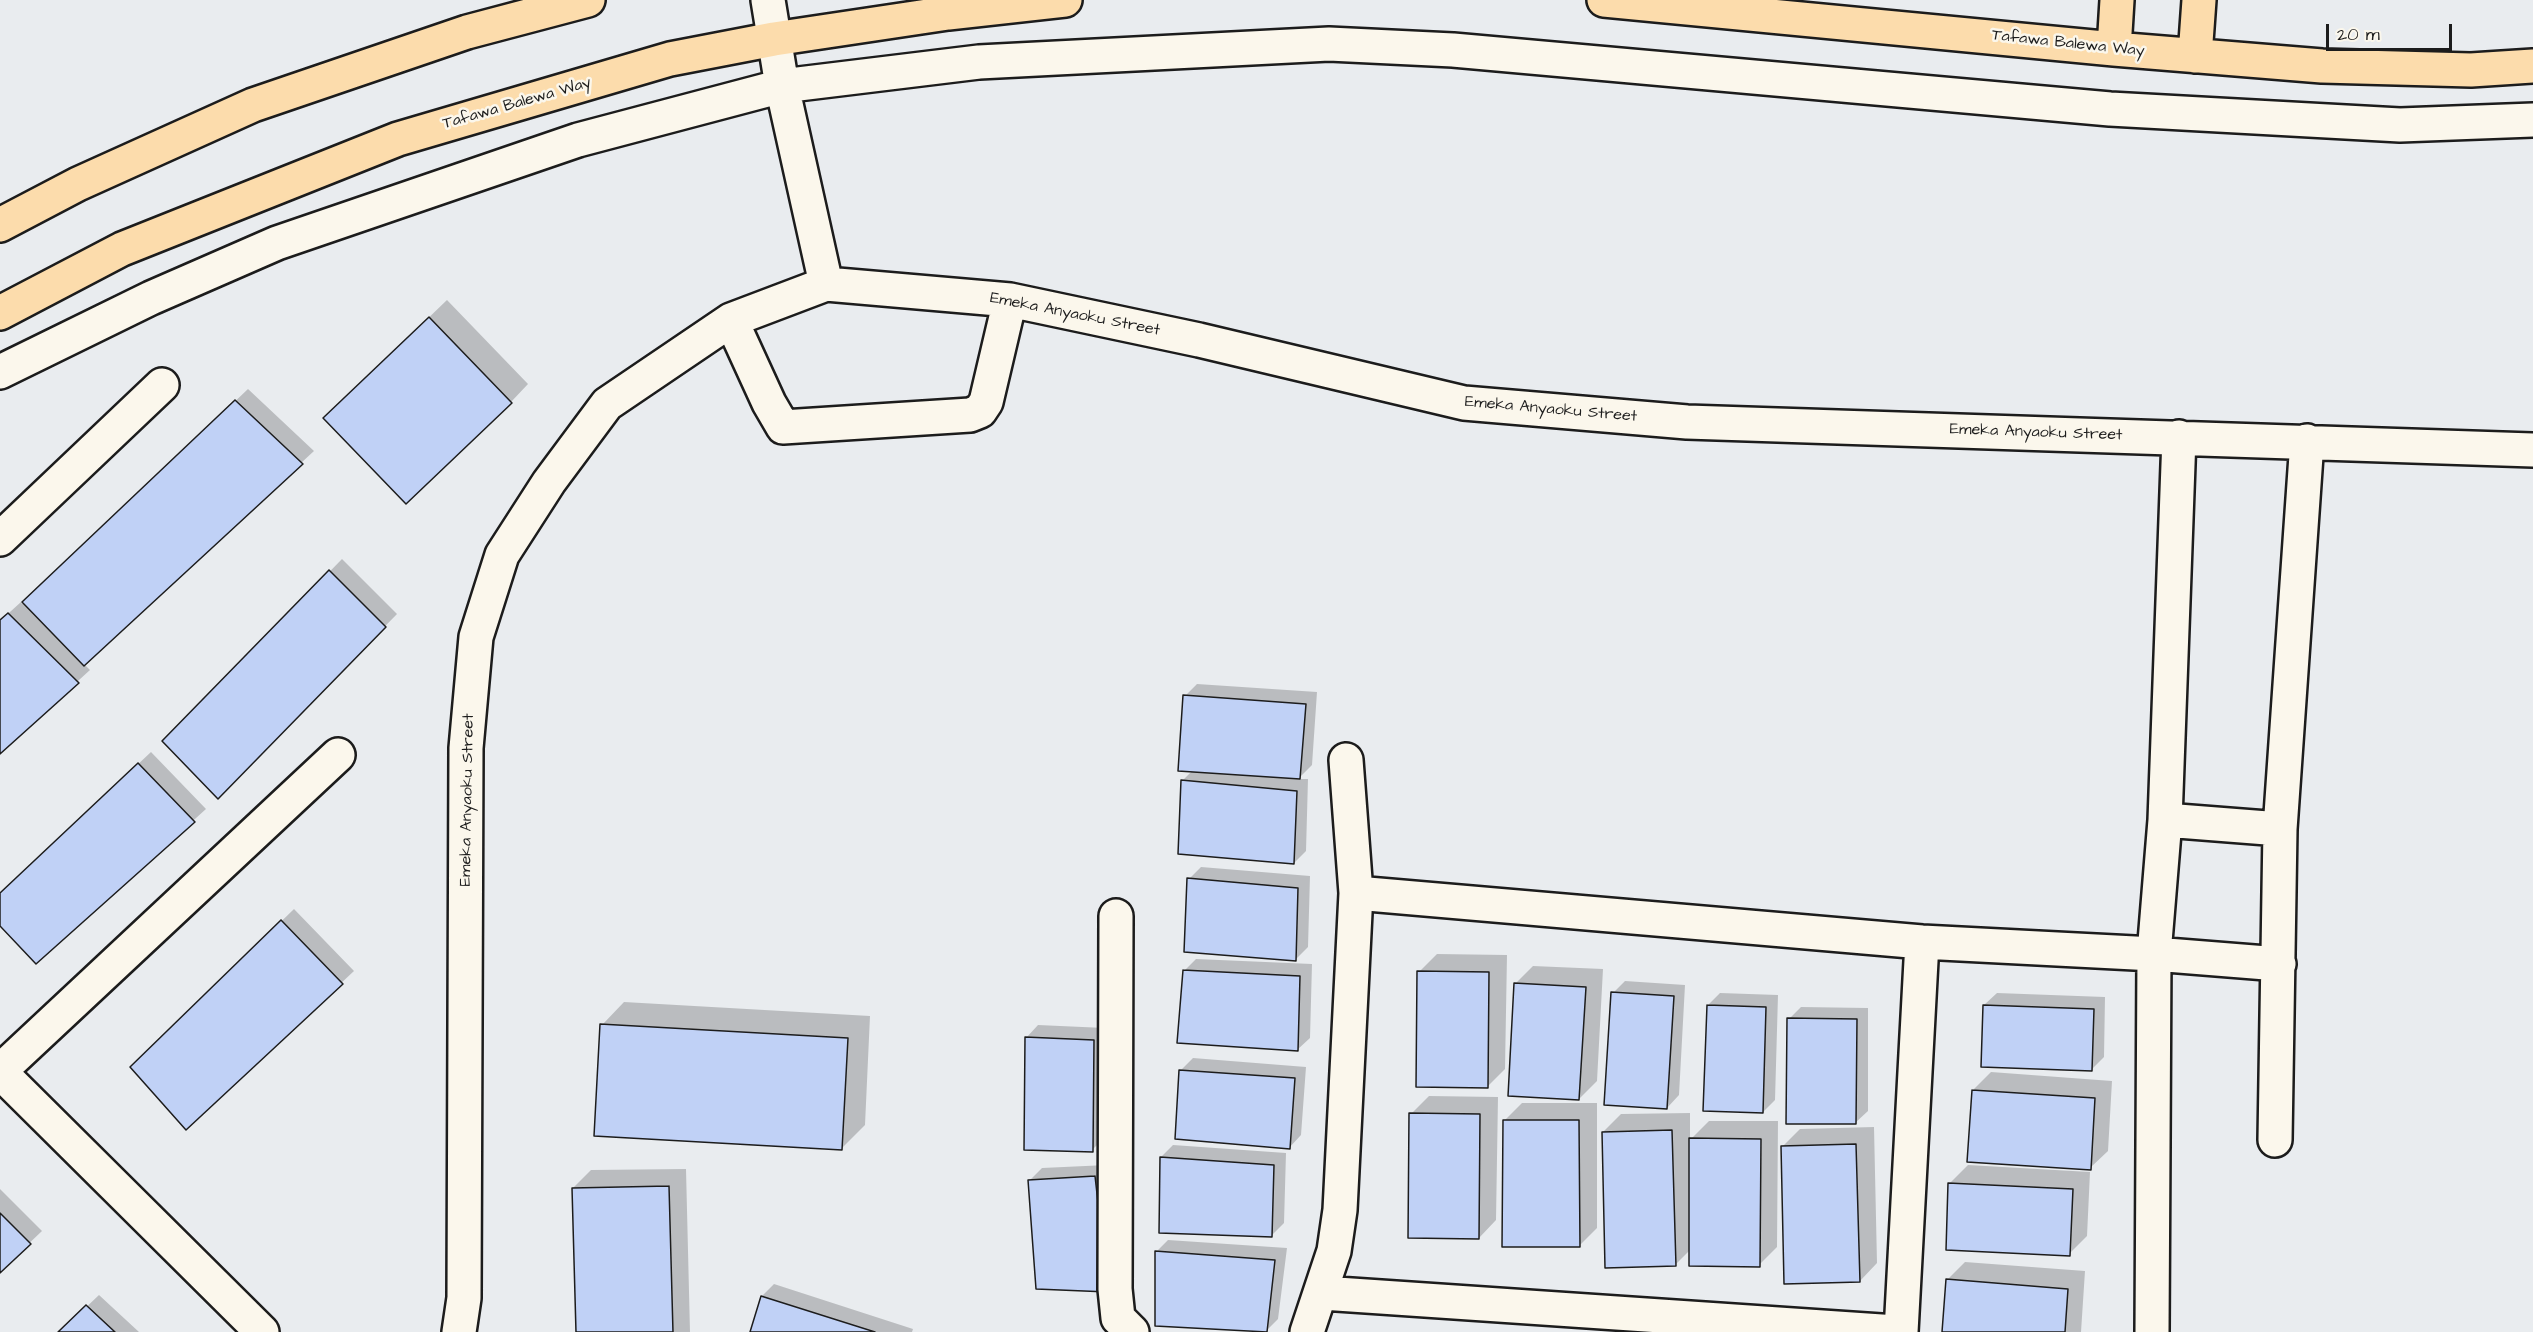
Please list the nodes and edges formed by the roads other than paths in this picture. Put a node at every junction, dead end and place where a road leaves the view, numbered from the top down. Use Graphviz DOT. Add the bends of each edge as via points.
graph roads {
  1 [pos="588,0"];
  2 [pos="768,0"];
  3 [pos="1065,0"];
  4 [pos="1604,0"];
  5 [pos="2117,0"];
  6 [pos="2199,0"];
  7 [pos="774,39"];
  8 [pos="2114,49"];
  9 [pos="2195,56"];
  10 [pos="2533,66"];
  11 [pos="782,86"];
  12 [pos="2533,120"];
  13 [pos="0,225"];
  14 [pos="826,284"];
  15 [pos="1010,300"];
  16 [pos="0,313"];
  17 [pos="731,320"];
  18 [pos="0,372"];
  19 [pos="162,385"];
  20 [pos="2179,437"];
  21 [pos="2307,441"];
  22 [pos="2533,450"];
  23 [pos="0,539"];
  24 [pos="338,755"];
  25 [pos="1346,760"];
  26 [pos="2164,820"];
  27 [pos="2280,829"];
  28 [pos="1356,893"];
  29 [pos="1116,916"];
  30 [pos="1922,942"];
  31 [pos="2154,954"];
  32 [pos="2279,964"];
  33 [pos="0,1072"];
  34 [pos="2275,1140"];
  35 [pos="1322,1293"];
  36 [pos="261,1332"];
  37 [pos="459,1332"];
  38 [pos="1132,1332"];
  39 [pos="1307,1332"];
  40 [pos="1896,1332"];
  41 [pos="1901,1332"];
  42 [pos="2152,1332"];
  1 -- 13 [label="main road" via="467,32 253,105 78,184"];
  2 -- 7 [label="street"];
  3 -- 7 [label="main road, Tafawa Balewa Way"];
  4 -- 8 [label="main road, Tafawa Balewa Way"];
  5 -- 8 [label="main road"];
  6 -- 9 [label="main road"];
  7 -- 11 [label="street"];
  7 -- 16 [label="main road, Tafawa Balewa Way" via="670,59 398,139 122,249"];
  8 -- 9 [label="main road, Tafawa Balewa Way"];
  9 -- 10 [label="main road, Tafawa Balewa Way" via="2322,66 2471,70"];
  11 -- 12 [label="street" via="979,62 1329,44 1453,50 2110,110 2400,125"];
  11 -- 14 [label="street"];
  11 -- 18 [label="street" via="578,140 277,243 151,298"];
  14 -- 15 [label="street, Emeka Anyaoku Street"];
  14 -- 17 [label="street, Emeka Anyaoku Street"];
  15 -- 17 [label="street" via="986,402 980,411 970,415 783,427"];
  15 -- 20 [label="street, Emeka Anyaoku Street" via="1464,403 1687,422"];
  17 -- 37 [label="street, Emeka Anyaoku Street" via="607,404 549,482 502,555 476,637 466,748 464,1286"];
  19 -- 23 [label="street"];
  20 -- 21 [label="street, Emeka Anyaoku Street"];
  20 -- 26 [label="street"];
  21 -- 22 [label="street, Emeka Anyaoku Street"];
  21 -- 27 [label="street"];
  24 -- 33 [label="street"];
  25 -- 28 [label="street"];
  26 -- 27 [label="street"];
  26 -- 31 [label="street"];
  27 -- 32 [label="street"];
  28 -- 30 [label="street"];
  28 -- 35 [label="street" via="1340,1210"];
  29 -- 38 [label="street" via="1115,1289 1118,1318"];
  30 -- 31 [label="street"];
  30 -- 41 [label="street"];
  31 -- 32 [label="street"];
  31 -- 42 [label="street"];
  32 -- 34 [label="street"];
  33 -- 36 [label="street"];
  35 -- 39 [label="street"];
  35 -- 40 [label="street"];
}
